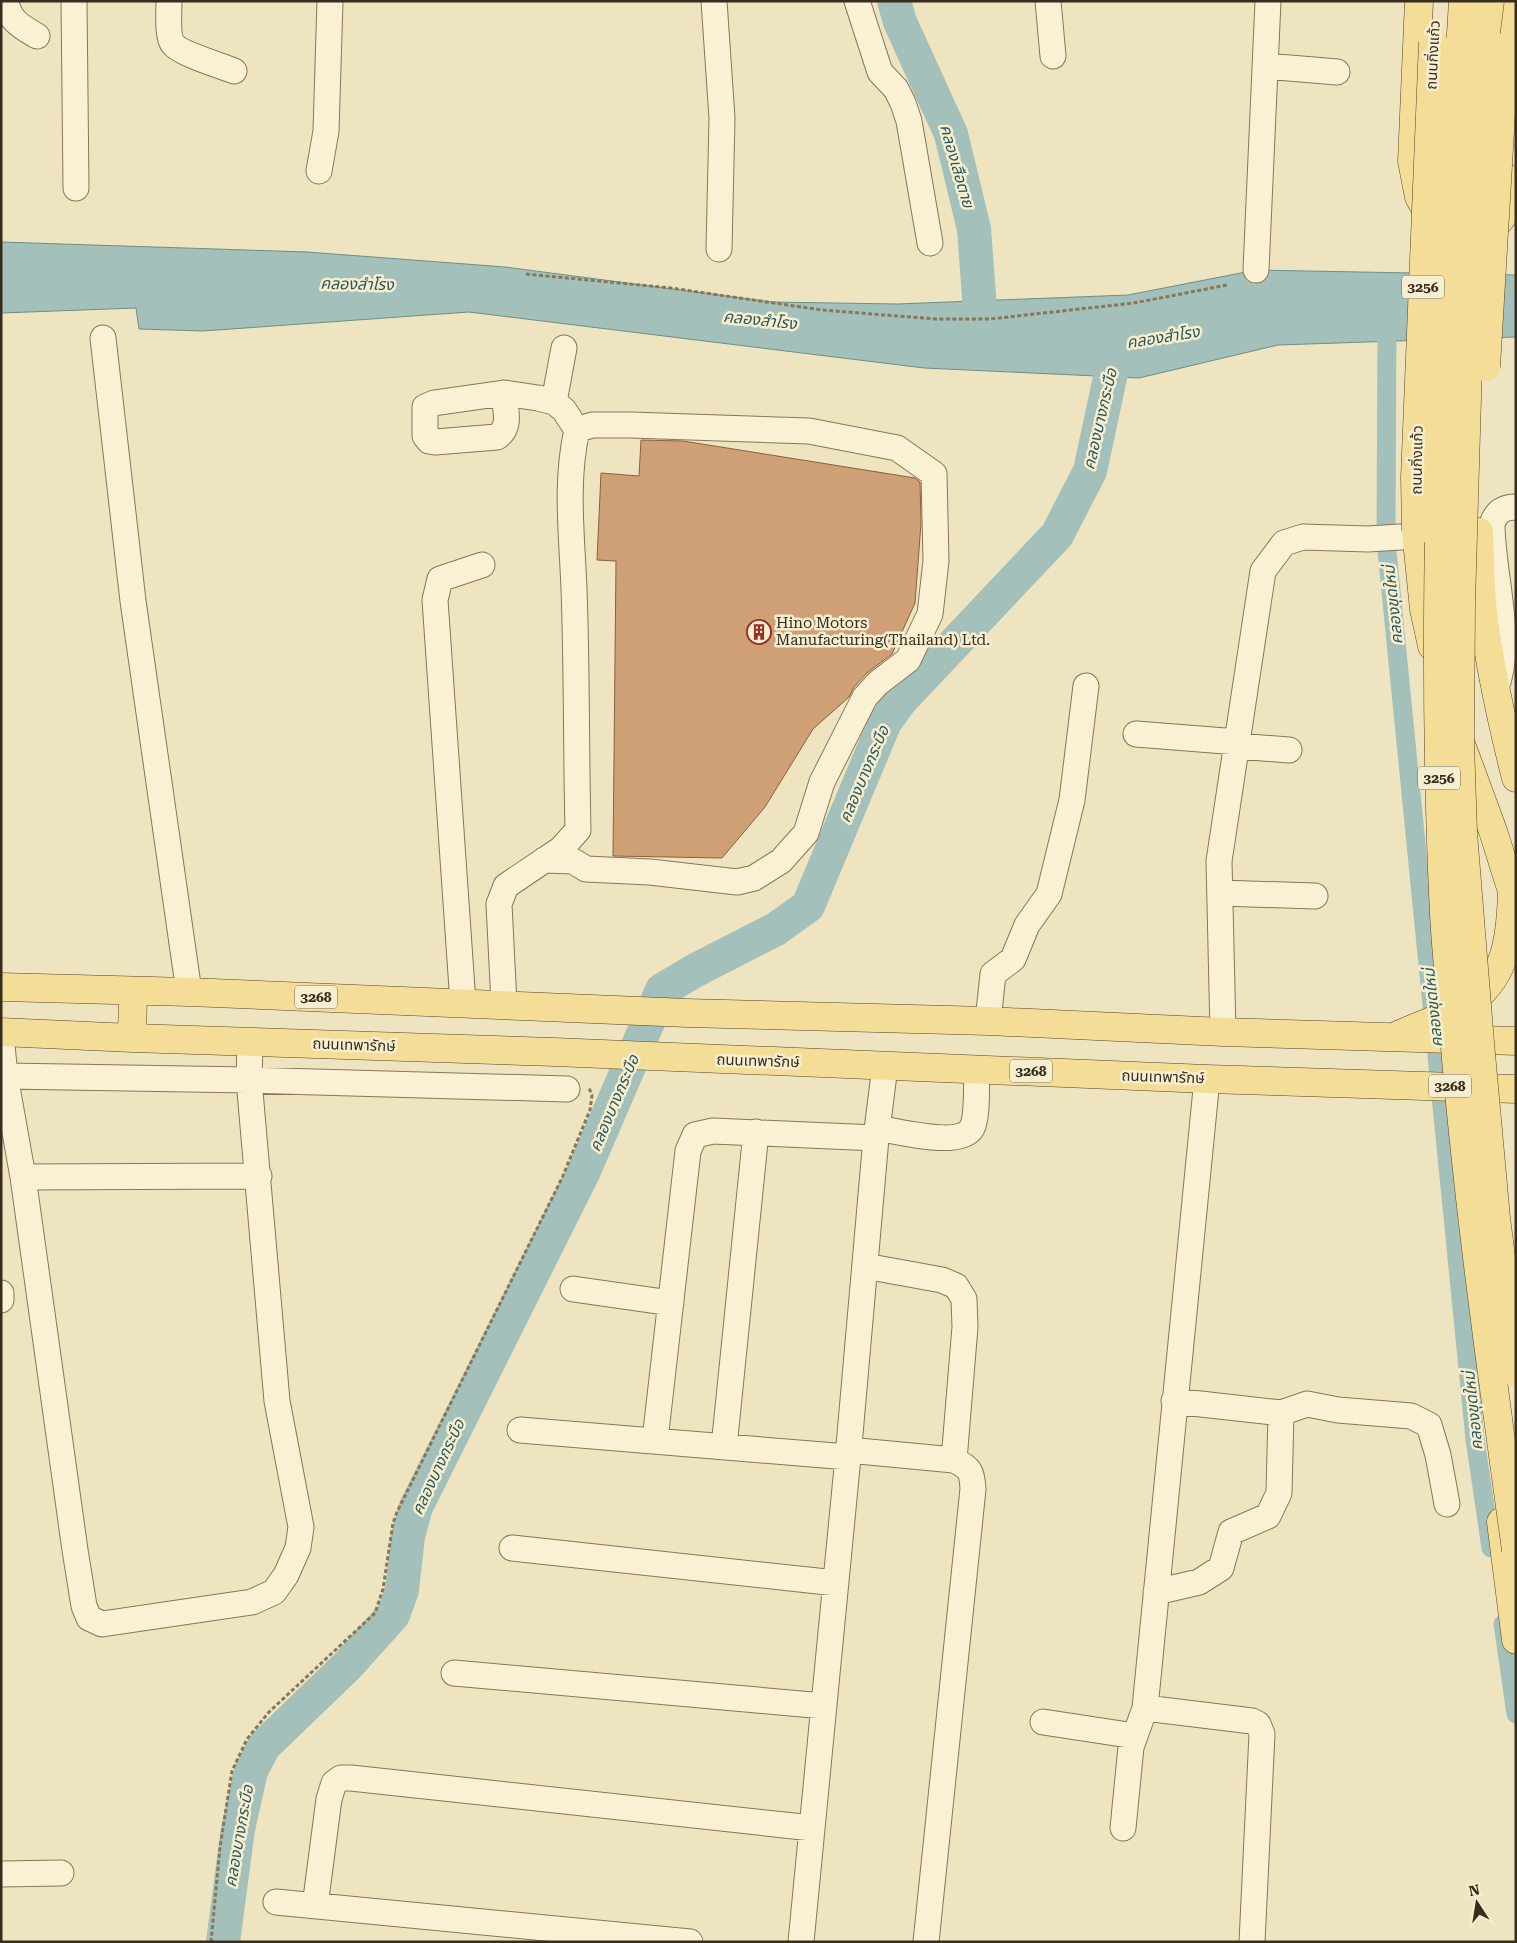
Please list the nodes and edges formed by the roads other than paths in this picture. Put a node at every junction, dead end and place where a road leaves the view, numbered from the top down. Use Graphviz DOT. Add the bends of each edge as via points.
graph roads {
  1 [pos="6,1"];
  2 [pos="74,1"];
  3 [pos="169,1"];
  4 [pos="330,1"];
  5 [pos="714,1"];
  6 [pos="857,1"];
  7 [pos="1048,1"];
  8 [pos="1268,1"];
  9 [pos="1418,1"];
  10 [pos="1436,1"];
  11 [pos="1463,1"];
  12 [pos="1503,4"];
  13 [pos="38,36"];
  14 [pos="1053,56"];
  15 [pos="1266,66"];
  16 [pos="234,71"];
  17 [pos="1337,72"];
  18 [pos="319,172"];
  19 [pos="1516,179"];
  20 [pos="76,188"];
  21 [pos="930,243"];
  22 [pos="720,249"];
  23 [pos="1256,270"];
  24 [pos="103,338"];
  25 [pos="564,348"];
  26 [pos="504,393"];
  27 [pos="554,402"];
  28 [pos="576,430"];
  29 [pos="1516,507"];
  30 [pos="1408,535"];
  31 [pos="482,565"];
  32 [pos="1086,686"];
  33 [pos="1495,690"];
  34 [pos="1136,734"];
  35 [pos="1237,744"];
  36 [pos="1289,750"];
  37 [pos="1516,778"];
  38 [pos="544,860"];
  39 [pos="1220,893"];
  40 [pos="1315,896"];
  41 [pos="1514,896"];
  42 [pos="1,987"];
  43 [pos="133,992"];
  44 [pos="189,992"];
  45 [pos="463,1003"];
  46 [pos="504,1004"];
  47 [pos="988,1022"];
  48 [pos="1223,1032"];
  49 [pos="1,1034"];
  50 [pos="132,1038"];
  51 [pos="1389,1038"];
  52 [pos="250,1042"];
  53 [pos="1516,1042"];
  54 [pos="885,1066"];
  55 [pos="977,1069"];
  56 [pos="5,1076"];
  57 [pos="1207,1078"];
  58 [pos="249,1080"];
  59 [pos="576,1086"];
  60 [pos="1516,1089"];
  61 [pos="756,1132"];
  62 [pos="877,1133"];
  63 [pos="258,1176"];
  64 [pos="23,1177"];
  65 [pos="865,1266"];
  66 [pos="1516,1286"];
  67 [pos="573,1289"];
  68 [pos="1,1293"];
  69 [pos="1,1300"];
  70 [pos="671,1303"];
  71 [pos="1516,1373"];
  72 [pos="1174,1401"];
  73 [pos="1281,1413"];
  74 [pos="520,1430"];
  75 [pos="655,1440"];
  76 [pos="724,1447"];
  77 [pos="848,1454"];
  78 [pos="954,1460"];
  79 [pos="1447,1504"];
  80 [pos="512,1548"];
  81 [pos="1516,1550"];
  82 [pos="836,1583"];
  83 [pos="1156,1592"];
  84 [pos="1516,1640"];
  85 [pos="454,1673"];
  86 [pos="824,1706"];
  87 [pos="1145,1708"];
  88 [pos="1043,1722"];
  89 [pos="1135,1736"];
  90 [pos="812,1828"];
  91 [pos="1124,1828"];
  92 [pos="1,1874"];
  93 [pos="61,1874"];
  94 [pos="276,1902"];
  95 [pos="315,1906"];
  96 [pos="690,1942"];
  97 [pos="801,1942"];
  98 [pos="926,1942"];
  99 [pos="1252,1942"];
  1 -- 13 [label="street" via="8,13 14,21"];
  2 -- 20 [label="street"];
  3 -- 16 [label="street" via="172,44 181,51"];
  4 -- 18 [label="street" via="326,131"];
  5 -- 22 [label="street" via="722,118"];
  6 -- 21 [label="street" via="880,72 896,89 909,121"];
  7 -- 14 [label="street"];
  8 -- 15 [label="street"];
  9 -- 19 [label="main road" via="1412,161 1419,197 1425,208 1435,218 1499,221 1512,200"];
  10 -- 30 [label="main road, ถนนกิ่งแก้ว / 3256, bridge" via="1415,478"];
  11 -- 81 [label="main road, 3256, bridge" via="1450,208 1438,558 1439,778 1444,918 1462,1133"];
  12 -- 33 [label="main road, 3256, bridge" via="1505,47 1478,496 1483,611"];
  12 -- 71 [label="main road, 3256, bridge" via="1478,87 1461,603 1460,743 1463,833 1480,1043 1496,1218"];
  15 -- 17 [label="street"];
  15 -- 23 [label="street"];
  24 -- 44 [label="street" via="133,602"];
  25 -- 27 [label="street"];
  26 -- 27 [label="street"];
  27 -- 28 [label="street" via="564,410"];
  28 -- 38 [label="street" via="570,482 578,830 561,849"];
  28 -- 38 [label="street" via="592,425 631,425 808,431 897,448 934,474 936,562 930,614 908,660 865,696 822,782 806,833 781,860 754,878 737,882 650,872 586,870 572,861"];
  29 -- 33 [label="street" via="1498,512 1492,524 1504,653 1501,677"];
  30 -- 35 [label="street" via="1368,539 1303,537 1284,543 1263,571"];
  30 -- 41 [label="main road, ถนนกิ่งแก้ว / 3256" via="1447,702"];
  31 -- 45 [label="street" via="440,580 435,600"];
  32 -- 47 [label="street" via="1072,800 1049,894 1027,925 1013,959 994,974"];
  33 -- 37 [label="main road, 3256"];
  34 -- 35 [label="street"];
  35 -- 36 [label="street"];
  35 -- 39 [label="street" via="1220,861"];
  38 -- 46 [label="street" via="506,886 500,904"];
  39 -- 40 [label="street"];
  39 -- 48 [label="street"];
  41 -- 51 [label="main road" via="1505,955 1495,977 1483,992 1459,1009"];
  42 -- 43 [label="main road, 3268"];
  43 -- 44 [label="main road, 3268"];
  43 -- 50 [label="main road"];
  44 -- 45 [label="main road, 3268"];
  45 -- 46 [label="main road, 3268"];
  46 -- 47 [label="main road, 3268"];
  47 -- 48 [label="main road, 3268"];
  48 -- 51 [label="main road, 3268"];
  49 -- 50 [label="main road, ถนนเทพารักษ์ / 3268"];
  49 -- 56 [label="street"];
  50 -- 52 [label="main road, ถนนเทพารักษ์ / 3268"];
  51 -- 53 [label="main road, 3268, bridge"];
  52 -- 54 [label="main road, ถนนเทพารักษ์ / 3268"];
  52 -- 58 [label="street"];
  54 -- 55 [label="main road, ถนนเทพารักษ์ / 3268"];
  54 -- 62 [label="street"];
  55 -- 57 [label="main road, ถนนเทพารักษ์ / 3268"];
  55 -- 62 [label="street" via="972,1128 965,1134 943,1138"];
  56 -- 58 [label="street"];
  56 -- 64 [label="street"];
  57 -- 60 [label="main road, ถนนเทพารักษ์ / 3268, bridge"];
  57 -- 72 [label="street"];
  58 -- 59 [label="street"];
  58 -- 63 [label="street"];
  61 -- 62 [label="street"];
  61 -- 70 [label="street" via="713,1131 696,1135 688,1151"];
  61 -- 76 [label="street"];
  62 -- 65 [label="street"];
  63 -- 64 [label="street"];
  63 -- 64 [label="street" via="277,1401 301,1527 298,1548 274,1592 252,1602 102,1624 89,1618 84,1606"];
  65 -- 77 [label="street"];
  65 -- 78 [label="street" via="942,1280 956,1286 964,1299 965,1327"];
  66 -- 84 [label="main road, bridge" via="1494,1350 1488,1398 1489,1430"];
  67 -- 70 [label="street"];
  68 -- 69 [label="street"];
  70 -- 75 [label="street"];
  72 -- 73 [label="street"];
  72 -- 83 [label="street"];
  73 -- 79 [label="street" via="1307,1404 1411,1416 1428,1425 1438,1455"];
  73 -- 83 [label="street" via="1279,1493 1268,1516 1231,1532 1221,1568 1199,1582"];
  74 -- 75 [label="street"];
  75 -- 76 [label="street"];
  76 -- 77 [label="street"];
  77 -- 78 [label="street"];
  77 -- 82 [label="street"];
  78 -- 98 [label="street" via="966,1466 972,1475 973,1488"];
  80 -- 82 [label="street"];
  82 -- 86 [label="street"];
  83 -- 87 [label="street"];
  85 -- 86 [label="street"];
  86 -- 90 [label="street"];
  87 -- 89 [label="street"];
  87 -- 99 [label="street" via="1258,1724 1262,1734"];
  88 -- 89 [label="street"];
  89 -- 91 [label="street" via="1130,1747"];
  90 -- 95 [label="street" via="341,1778 334,1783 329,1799"];
  90 -- 97 [label="street"];
  92 -- 93 [label="street"];
  94 -- 95 [label="street"];
  95 -- 96 [label="street"];
}
